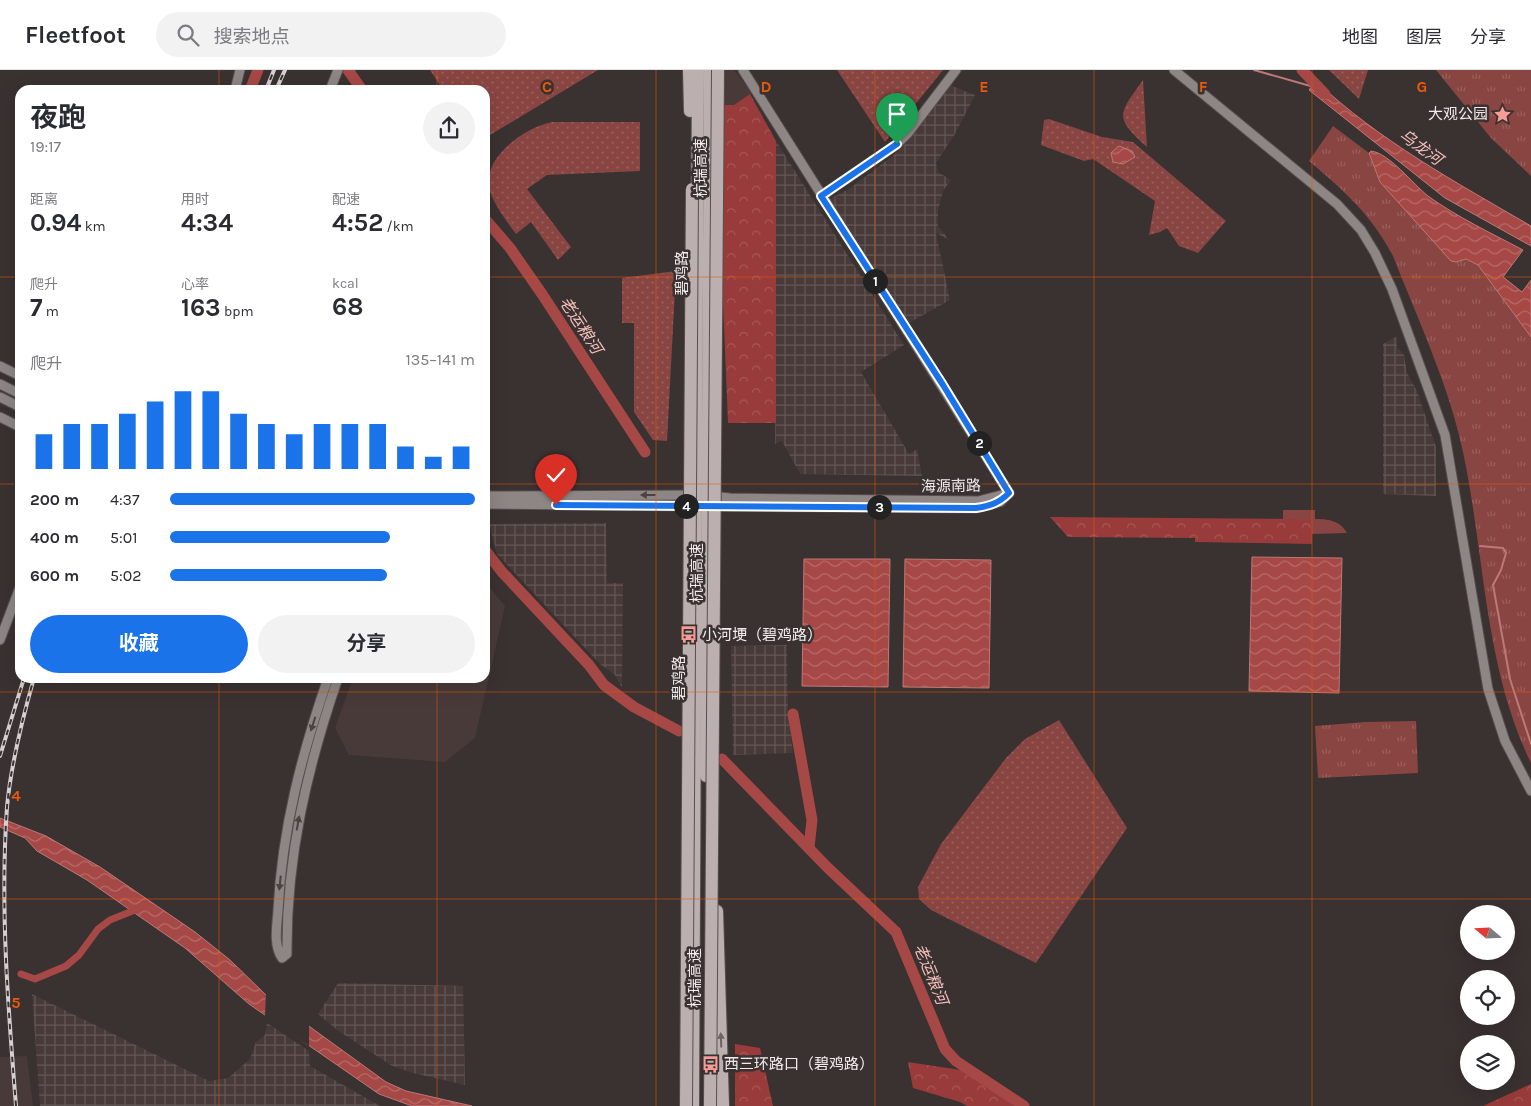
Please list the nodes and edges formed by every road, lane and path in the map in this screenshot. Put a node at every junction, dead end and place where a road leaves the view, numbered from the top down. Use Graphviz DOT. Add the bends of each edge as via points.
graph roads {
  1 [pos="240,70"];
  2 [pos="338,70"];
  3 [pos="691,70"];
  4 [pos="698,70"];
  5 [pos="710,70"];
  6 [pos="718,70"];
  7 [pos="743,70"];
  8 [pos="956,70"];
  9 [pos="1174,70"];
  10 [pos="236,85"];
  11 [pos="332,85"];
  12 [pos="821,196"];
  13 [pos="0,366"];
  14 [pos="15,374"];
  15 [pos="0,384"];
  16 [pos="15,392"];
  17 [pos="0,397"];
  18 [pos="15,404"];
  19 [pos="0,416"];
  20 [pos="15,424"];
  21 [pos="490,496"];
  22 [pos="702,501"];
  23 [pos="490,504"];
  24 [pos="15,600"];
  25 [pos="0,640"];
  26 [pos="326,683"];
  27 [pos="336,683"];
  28 [pos="712,767"];
  29 [pos="1531,791"];
  30 [pos="686,1038"];
  31 [pos="682,1106"];
  32 [pos="686,1106"];
  33 [pos="693,1106"];
  34 [pos="704,1106"];
  35 [pos="710,1106"];
  36 [pos="723,1106"];
  1 -- 10 [label="street"];
  2 -- 11 [label="street"];
  3 -- 30 [label="highway, 杭瑞高速, bridge"];
  4 -- 22 [label="highway, 碧鸡路"];
  5 -- 22 [label="highway, 碧鸡路"];
  6 -- 28 [label="highway, 杭瑞高速, bridge"];
  7 -- 12 [label="street"];
  8 -- 12 [label="street" via="908,133"];
  9 -- 29 [label="street" via="1337,204 1361,230 1381,266 1445,435 1488,689 1505,742"];
  12 -- 22 [label="street, 海源南路" via="1009,493 1000,502 976,508"];
  13 -- 14 [label="street"];
  15 -- 16 [label="street"];
  17 -- 18 [label="street"];
  19 -- 20 [label="street"];
  22 -- 21 [label="street, 海源南路, one-way"];
  22 -- 23 [label="street, 海源南路"];
  22 -- 33 [label="highway, 碧鸡路"];
  22 -- 34 [label="highway, 碧鸡路"];
  24 -- 25 [label="street"];
  26 -- 27 [label="street, one-way" via="306,746 288,821 278,921 277,950 282,958 287,954 289,889 298,823 315,747"];
  28 -- 35 [label="highway, 杭瑞高速, bridge"];
  36 -- 28 [label="highway, one-way, bridge"];
  30 -- 31 [label="highway, bridge"];
  30 -- 32 [label="highway, 杭瑞高速, bridge"];
}
